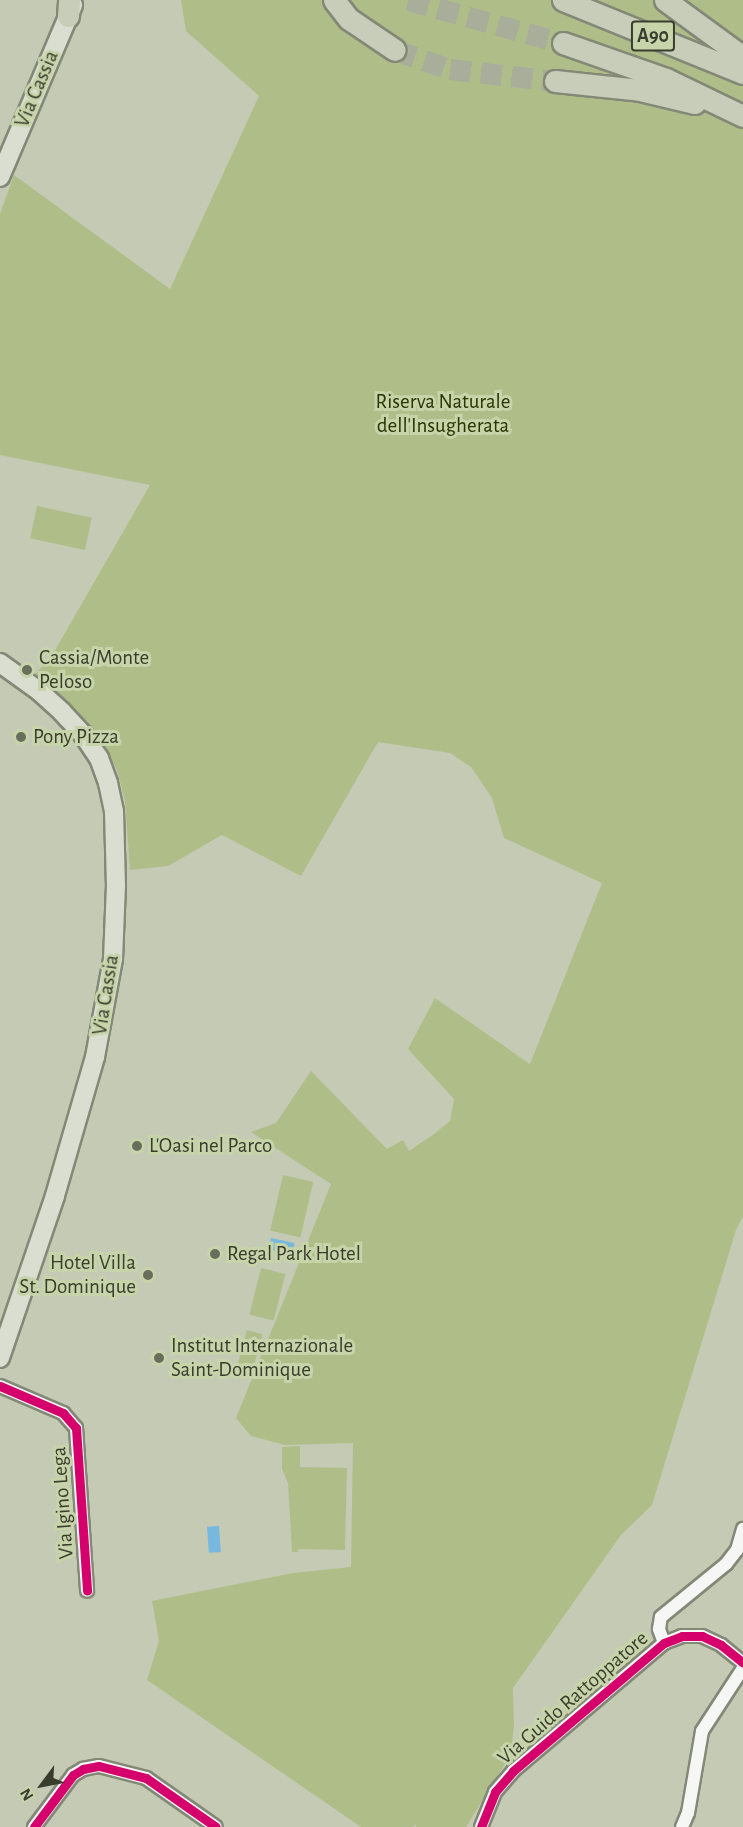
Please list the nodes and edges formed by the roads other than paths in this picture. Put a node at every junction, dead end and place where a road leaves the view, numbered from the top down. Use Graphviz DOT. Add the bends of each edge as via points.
graph roads {
  1 [pos="334,0"];
  2 [pos="562,0"];
  3 [pos="665,0"];
  4 [pos="71,5"];
  5 [pos="563,43"];
  6 [pos="395,50"];
  7 [pos="743,57"];
  8 [pos="743,73"];
  9 [pos="555,81"];
  10 [pos="739,114"];
  11 [pos="0,177"];
  12 [pos="0,663"];
  13 [pos="0,1358"];
  14 [pos="0,1386"];
  15 [pos="743,1529"];
  16 [pos="87,1591"];
  17 [pos="664,1643"];
  18 [pos="743,1665"];
  19 [pos="34,1827"];
  20 [pos="216,1827"];
  21 [pos="482,1827"];
  22 [pos="682,1827"];
  1 -- 6 [label="highway" via="349,19"];
  2 -- 8 [label="highway, A90"];
  3 -- 7 [label="highway"];
  4 -- 11 [label="main road, Via Cassia"];
  5 -- 10 [label="highway, A90" via="666,79"];
  9 -- 10 [label="highway" via="640,90"];
  12 -- 13 [label="main road, Via Cassia" via="62,712 99,758 114,811 116,885 113,959 95,1057 55,1196"];
  14 -- 16 [label="street, Via Igino Lega" via="63,1413 76,1428"];
  15 -- 17 [label="street" via="737,1550 726,1564 662,1617 659,1629"];
  17 -- 18 [label="street, Via Guido Rattoppatore" via="682,1636 702,1636 721,1645"];
  17 -- 21 [label="street, Via Guido Rattoppatore" via="513,1771 495,1792"];
  18 -- 22 [label="street" via="702,1731"];
  19 -- 20 [label="street" via="73,1775 99,1766 146,1778"];
}
